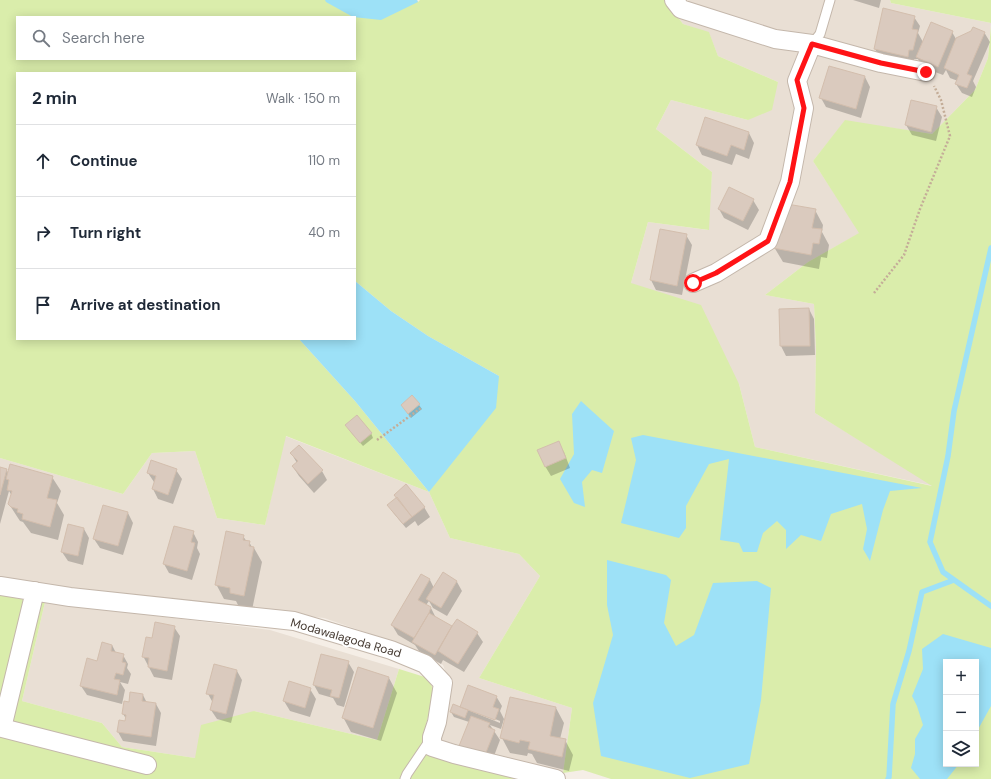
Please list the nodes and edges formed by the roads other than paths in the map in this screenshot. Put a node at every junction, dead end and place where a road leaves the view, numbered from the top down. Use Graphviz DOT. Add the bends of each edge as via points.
graph roads {
  1 [pos="674,0"];
  2 [pos="830,0"];
  3 [pos="812,44"];
  4 [pos="926,72"];
  5 [pos="693,283"];
  6 [pos="0,586"];
  7 [pos="35,592"];
  8 [pos="432,737"];
  9 [pos="148,765"];
  10 [pos="405,779"];
  11 [pos="556,779"];
  1 -- 3 [label="street" via="681,9 775,39"];
  2 -- 3 [label="lane" via="820,34"];
  3 -- 4 [label="street"];
  3 -- 5 [label="street" via="797,80 804,108 790,182 768,241 716,273"];
  6 -- 7 [label="street, Modawalagoda Road"];
  7 -- 8 [label="street, Modawalagoda Road" via="294,622 391,650 425,664 443,683"];
  7 -- 9 [label="street" via="2,728"];
  8 -- 10 [label="lane"];
  8 -- 11 [label="street" via="432,747"];
}
